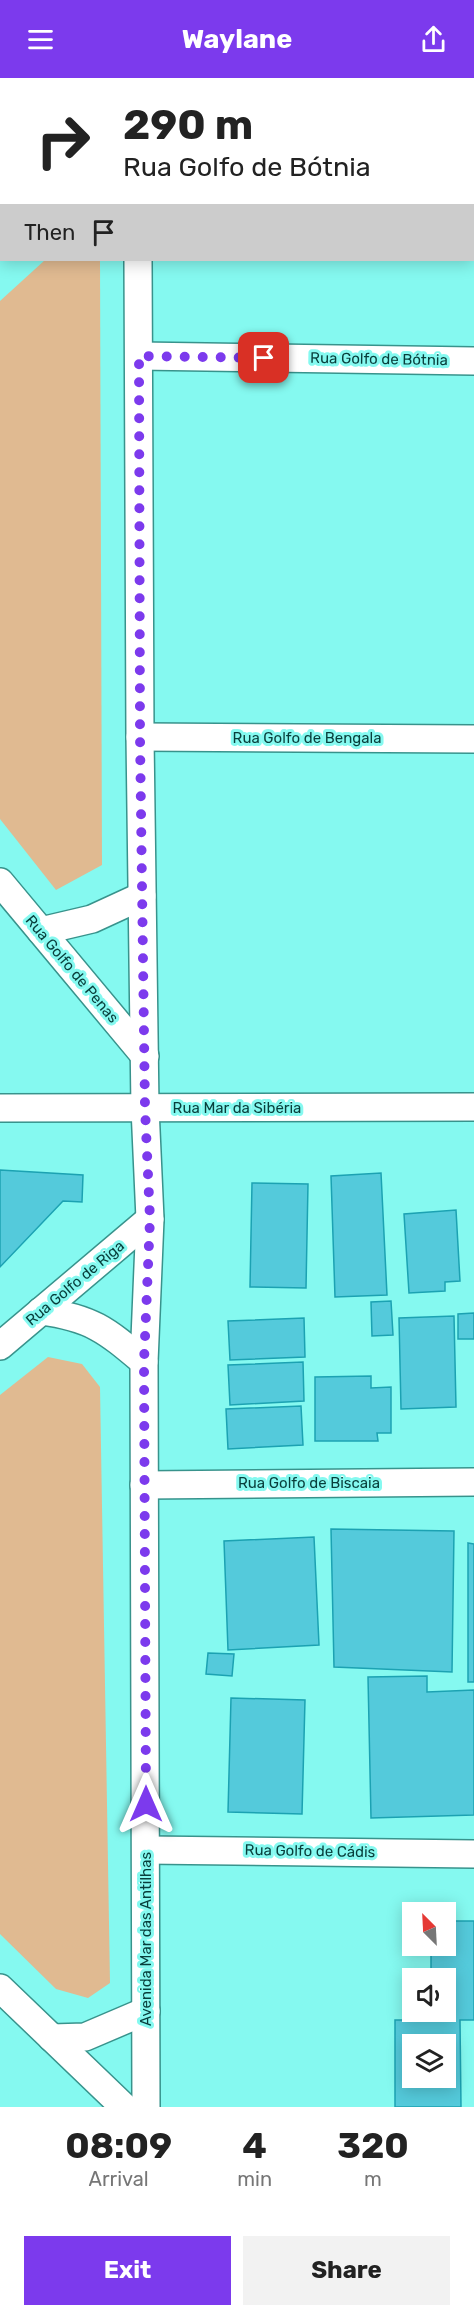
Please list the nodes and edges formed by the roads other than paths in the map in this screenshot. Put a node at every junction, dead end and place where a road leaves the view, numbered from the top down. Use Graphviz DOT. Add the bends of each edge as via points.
graph roads {
  1 [pos="138,261"];
  2 [pos="139,356"];
  3 [pos="474,361"];
  4 [pos="140,737"];
  5 [pos="474,739"];
  6 [pos="0,882"];
  7 [pos="142,896"];
  8 [pos="41,931"];
  9 [pos="145,1056"];
  10 [pos="474,1107"];
  11 [pos="0,1108"];
  12 [pos="145,1108"];
  13 [pos="150,1219"];
  14 [pos="42,1311"];
  15 [pos="0,1346"];
  16 [pos="144,1362"];
  17 [pos="474,1482"];
  18 [pos="144,1485"];
  19 [pos="146,1850"];
  20 [pos="474,1854"];
  21 [pos="0,1988"];
  22 [pos="146,2011"];
  23 [pos="52,2038"];
  24 [pos="124,2107"];
  25 [pos="146,2107"];
  1 -- 2 [label="street, Avenida Mar das Antilhas"];
  2 -- 3 [label="street, Rua Golfo de Bótnia"];
  2 -- 4 [label="street, Avenida Mar das Antilhas"];
  4 -- 5 [label="street, Rua Golfo de Bengala"];
  4 -- 7 [label="street, Avenida Mar das Antilhas"];
  6 -- 8 [label="street, Rua Golfo de Penas"];
  7 -- 8 [label="street" via="92,919"];
  7 -- 9 [label="street, Avenida Mar das Antilhas"];
  8 -- 9 [label="street, Rua Golfo de Penas"];
  9 -- 12 [label="street, Avenida Mar das Antilhas"];
  10 -- 12 [label="street, Rua Mar da Sibéria"];
  11 -- 12 [label="street, Rua Mar da Sibéria"];
  12 -- 13 [label="street, Avenida Mar das Antilhas"];
  13 -- 14 [label="street, Rua Golfo de Riga"];
  13 -- 16 [label="street, Avenida Mar das Antilhas"];
  14 -- 15 [label="street, Rua Golfo de Riga"];
  14 -- 16 [label="street" via="72,1315 106,1330"];
  16 -- 18 [label="street, Avenida Mar das Antilhas"];
  17 -- 18 [label="street, Rua Golfo de Biscaia"];
  18 -- 19 [label="street, Avenida Mar das Antilhas"];
  19 -- 20 [label="street, Rua Golfo de Cádis"];
  19 -- 22 [label="street, Avenida Mar das Antilhas"];
  21 -- 23 [label="street"];
  22 -- 23 [label="street" via="85,2037"];
  22 -- 25 [label="street, Avenida Mar das Antilhas"];
  23 -- 24 [label="street"];
}
